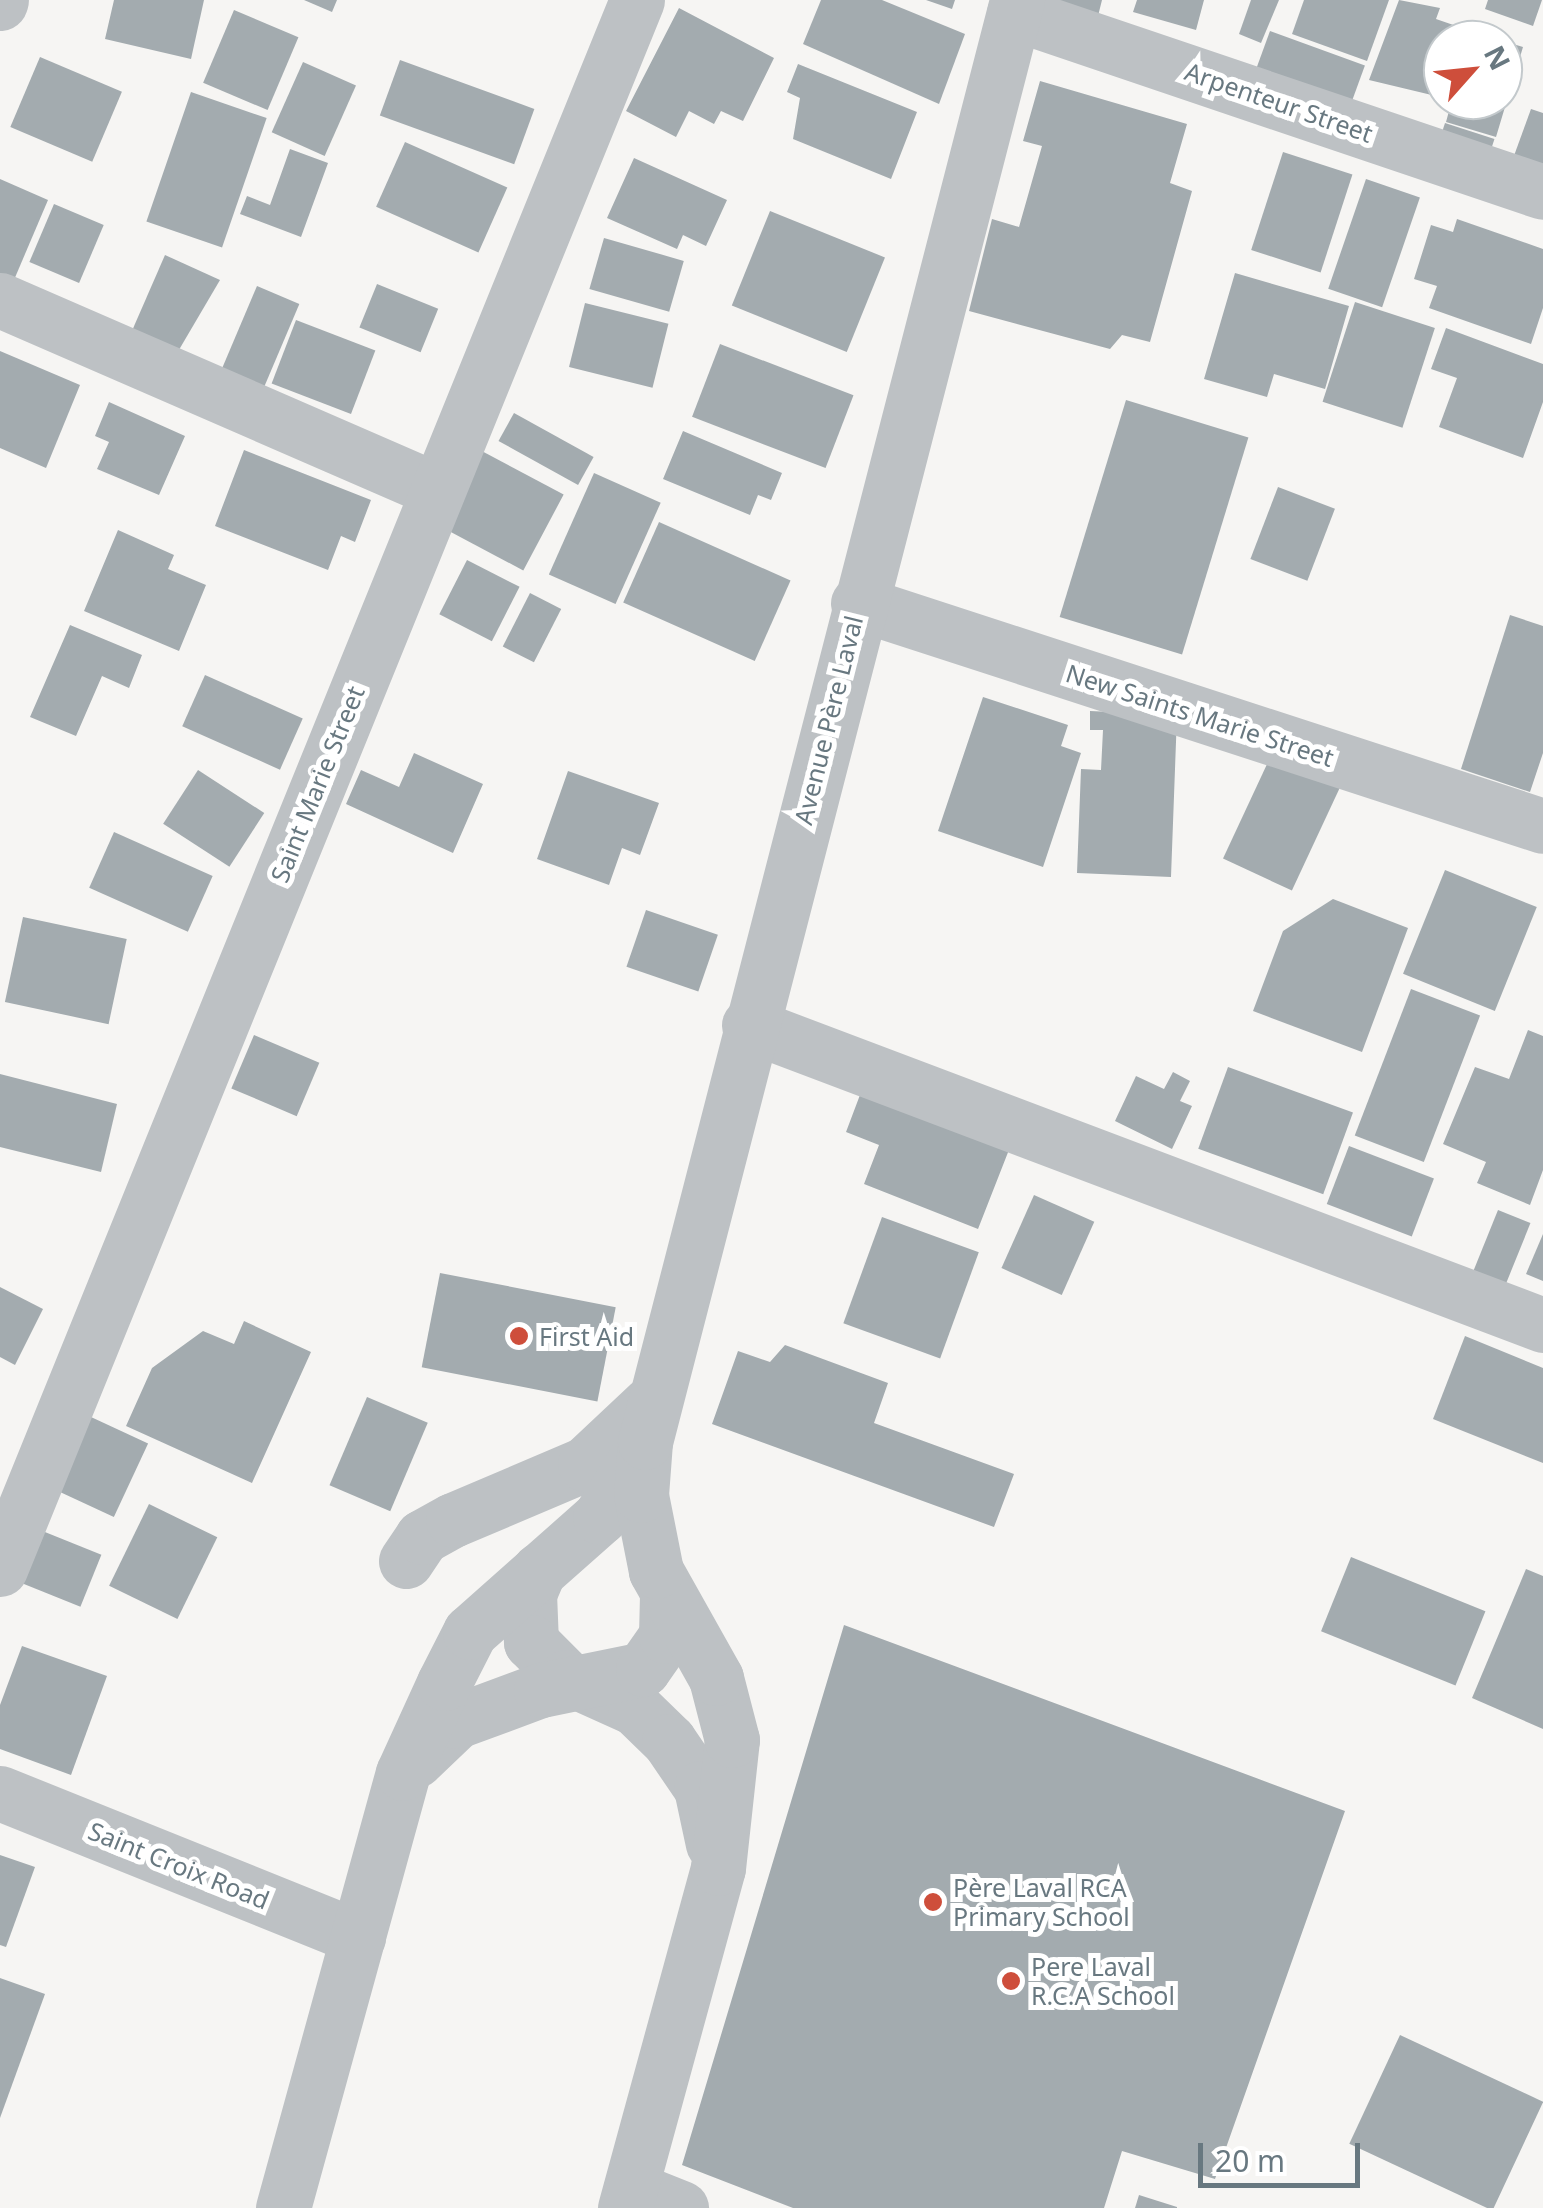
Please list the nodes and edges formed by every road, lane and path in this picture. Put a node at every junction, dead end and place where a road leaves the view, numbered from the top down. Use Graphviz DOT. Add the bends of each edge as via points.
graph roads {
  1 [pos="637,0"];
  2 [pos="1016,6"];
  3 [pos="1543,192"];
  4 [pos="0,300"];
  5 [pos="437,490"];
  6 [pos="858,603"];
  7 [pos="1543,826"];
  8 [pos="749,1025"];
  9 [pos="1543,1325"];
  10 [pos="650,1420"];
  11 [pos="556,1558"];
  12 [pos="406,1562"];
  13 [pos="0,1569"];
  14 [pos="661,1583"];
  15 [pos="589,1684"];
  16 [pos="403,1773"];
  17 [pos="0,1793"];
  18 [pos="718,1868"];
  19 [pos="358,1937"];
  20 [pos="628,2198"];
  21 [pos="284,2207"];
  22 [pos="681,2208"];
  1 -- 5 [label="street, Saint Marie Street"];
  2 -- 3 [label="street, Arpenteur Street"];
  2 -- 6 [label="street, Avenue Père Laval"];
  4 -- 5 [label="street"];
  5 -- 13 [label="street, Saint Marie Street"];
  6 -- 7 [label="street, New Saints Marie Street"];
  6 -- 8 [label="street, Avenue Père Laval"];
  8 -- 9 [label="street"];
  8 -- 10 [label="street, Avenue Père Laval"];
  10 -- 11 [label="street" via="620,1491"];
  10 -- 12 [label="street" via="585,1464 422,1537"];
  10 -- 14 [label="street" via="641,1495"];
  11 -- 14 [label="street" via="618,1544"];
  11 -- 15 [label="street" via="529,1593 532,1642 566,1677"];
  11 -- 16 [label="street" via="470,1632"];
  14 -- 15 [label="street" via="657,1654 625,1679"];
  14 -- 18 [label="street" via="716,1678 732,1740"];
  15 -- 16 [label="street" via="541,1690 457,1722"];
  15 -- 18 [label="street" via="636,1708 668,1741 700,1788"];
  16 -- 19 [label="street"];
  17 -- 19 [label="street, Saint Croix Road"];
  18 -- 20 [label="street"];
  19 -- 21 [label="street"];
  20 -- 22 [label="street"];
}
